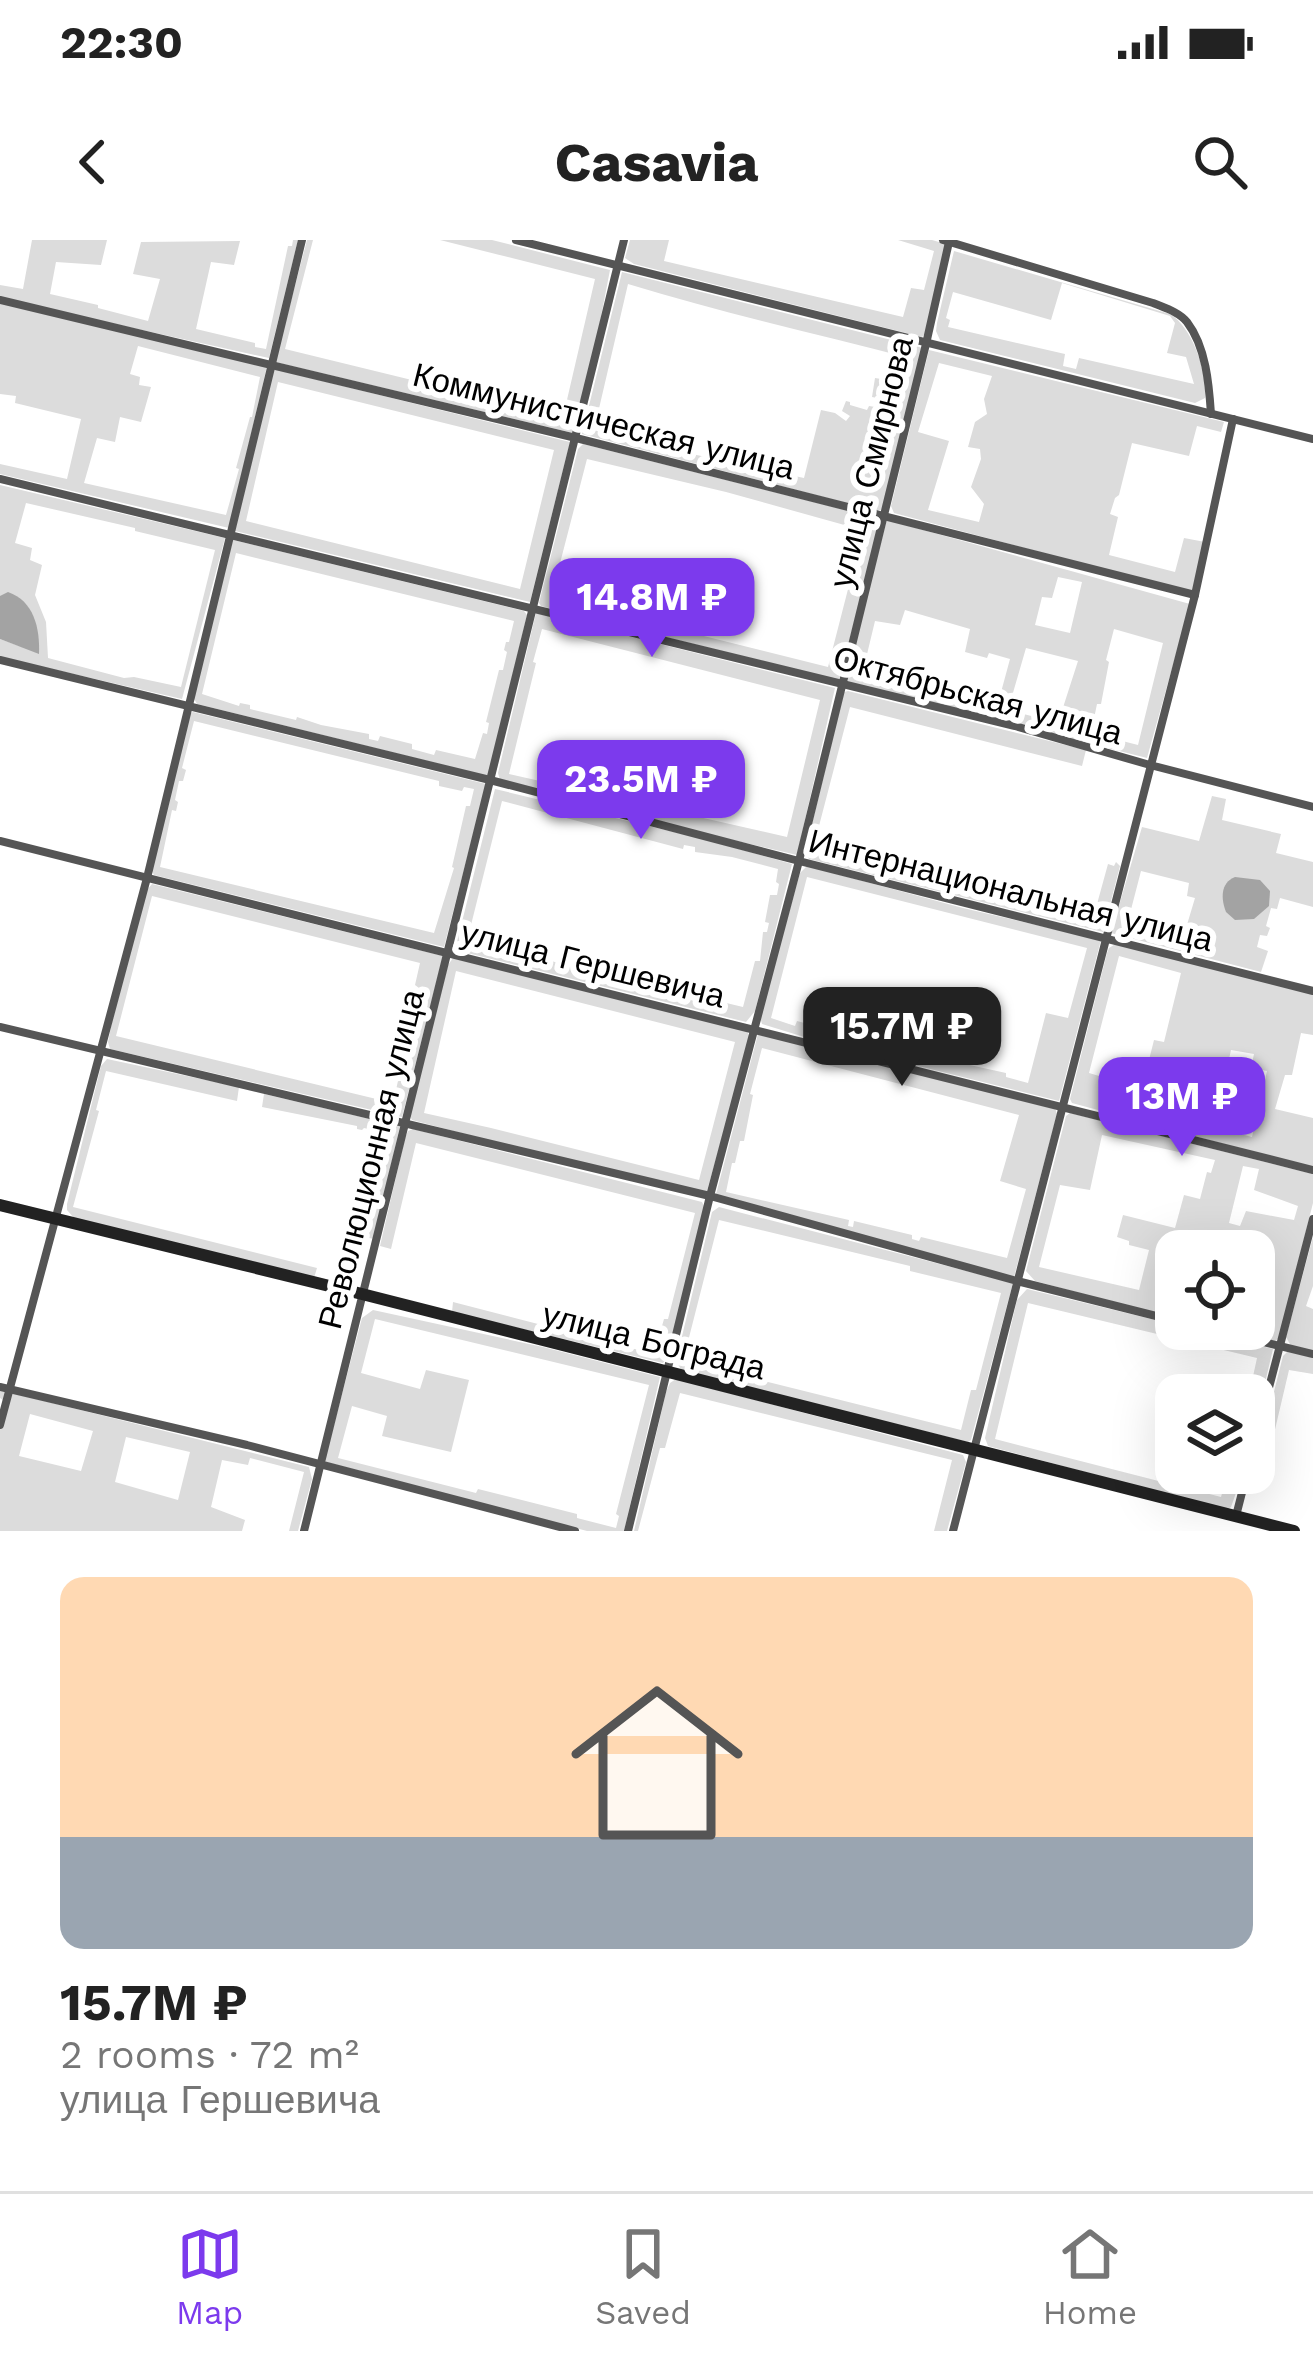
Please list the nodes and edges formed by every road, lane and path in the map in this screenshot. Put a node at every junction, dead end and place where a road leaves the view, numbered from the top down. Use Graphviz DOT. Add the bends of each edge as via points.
graph roads {
  1 [pos="302,240"];
  2 [pos="516,240"];
  3 [pos="624,240"];
  4 [pos="946,241"];
  5 [pos="618,266"];
  6 [pos="0,299"];
  7 [pos="926,344"];
  8 [pos="270,363"];
  9 [pos="1211,414"];
  10 [pos="1233,419"];
  11 [pos="576,438"];
  12 [pos="1313,440"];
  13 [pos="0,479"];
  14 [pos="883,516"];
  15 [pos="230,535"];
  16 [pos="1195,595"];
  17 [pos="533,608"];
  18 [pos="0,660"];
  19 [pos="841,683"];
  20 [pos="187,706"];
  21 [pos="1150,765"];
  22 [pos="490,780"];
  23 [pos="1313,807"];
  24 [pos="0,842"];
  25 [pos="799,861"];
  26 [pos="147,878"];
  27 [pos="1105,937"];
  28 [pos="447,952"];
  29 [pos="1313,991"];
  30 [pos="0,1027"];
  31 [pos="754,1029"];
  32 [pos="98,1052"];
  33 [pos="1061,1106"];
  34 [pos="404,1124"];
  35 [pos="1313,1170"];
  36 [pos="710,1196"];
  37 [pos="0,1205"];
  38 [pos="1313,1219"];
  39 [pos="56,1220"];
  40 [pos="1017,1281"];
  41 [pos="362,1294"];
  42 [pos="1155,1316"];
  43 [pos="1275,1345"];
  44 [pos="1280,1346"];
  45 [pos="1313,1354"];
  46 [pos="669,1373"];
  47 [pos="1273,1374"];
  48 [pos="5,1388"];
  49 [pos="0,1425"];
  50 [pos="974,1448"];
  51 [pos="319,1464"];
  52 [pos="1242,1494"];
  53 [pos="1236,1516"];
  54 [pos="304,1531"];
  55 [pos="575,1531"];
  56 [pos="628,1531"];
  57 [pos="953,1531"];
  58 [pos="1294,1531"];
  1 -- 8 [label="street"];
  2 -- 5 [label="street"];
  3 -- 5 [label="street, Революционная улица"];
  4 -- 7 [label="street, улица Смирнова"];
  4 -- 9 [label="street" via="1176,313 1201,353"];
  5 -- 7 [label="street"];
  5 -- 11 [label="street, Революционная улица"];
  6 -- 8 [label="street, Коммунистическая улица"];
  7 -- 9 [label="street"];
  7 -- 14 [label="street, улица Смирнова"];
  8 -- 11 [label="street, Коммунистическая улица"];
  8 -- 15 [label="street"];
  9 -- 10 [label="street"];
  10 -- 12 [label="street"];
  10 -- 16 [label="street"];
  11 -- 14 [label="street, Коммунистическая улица"];
  11 -- 17 [label="street, Революционная улица"];
  13 -- 15 [label="street, Октябрьская улица"];
  14 -- 16 [label="street, Коммунистическая улица"];
  14 -- 19 [label="street, улица Смирнова"];
  15 -- 17 [label="street, Октябрьская улица"];
  15 -- 20 [label="street"];
  16 -- 21 [label="street"];
  17 -- 19 [label="street, Октябрьская улица"];
  17 -- 22 [label="street, Революционная улица"];
  18 -- 20 [label="street, Интернациональная улица"];
  19 -- 21 [label="street, Октябрьская улица"];
  19 -- 25 [label="street, улица Смирнова"];
  20 -- 22 [label="street, Интернациональная улица"];
  20 -- 26 [label="street"];
  21 -- 23 [label="street, Октябрьская улица"];
  21 -- 27 [label="street"];
  22 -- 25 [label="street, Интернациональная улица"];
  22 -- 28 [label="street, Революционная улица"];
  24 -- 26 [label="street, улица Гершевича"];
  25 -- 27 [label="street, Интернациональная улица"];
  25 -- 31 [label="street, улица Смирнова"];
  26 -- 28 [label="street, улица Гершевича"];
  26 -- 32 [label="street"];
  27 -- 29 [label="street, Интернациональная улица"];
  27 -- 33 [label="street"];
  28 -- 31 [label="street, улица Гершевича"];
  28 -- 34 [label="street, Революционная улица"];
  30 -- 32 [label="street"];
  31 -- 33 [label="street, улица Гершевича"];
  31 -- 36 [label="street, улица Смирнова"];
  32 -- 34 [label="street"];
  32 -- 39 [label="street"];
  33 -- 35 [label="street, улица Гершевича"];
  33 -- 40 [label="street"];
  34 -- 36 [label="street"];
  34 -- 41 [label="street, Революционная улица"];
  36 -- 40 [label="street"];
  36 -- 46 [label="street, улица Смирнова"];
  37 -- 39 [label="street, улица Бограда"];
  38 -- 44 [label="street"];
  39 -- 41 [label="street, улица Бограда"];
  39 -- 48 [label="street"];
  40 -- 42 [label="street"];
  40 -- 50 [label="street"];
  41 -- 46 [label="street, улица Бограда"];
  41 -- 51 [label="street, Революционная улица"];
  43 -- 44 [label="street"];
  44 -- 45 [label="street"];
  44 -- 47 [label="street"];
  46 -- 50 [label="street, улица Бограда"];
  46 -- 56 [label="street, улица Смирнова"];
  48 -- 49 [label="street"];
  48 -- 51 [label="street"];
  50 -- 53 [label="street, улица Бограда"];
  50 -- 57 [label="street"];
  51 -- 54 [label="street, Революционная улица"];
  51 -- 55 [label="street"];
  52 -- 53 [label="street"];
  53 -- 58 [label="street, улица Бограда"];
}
